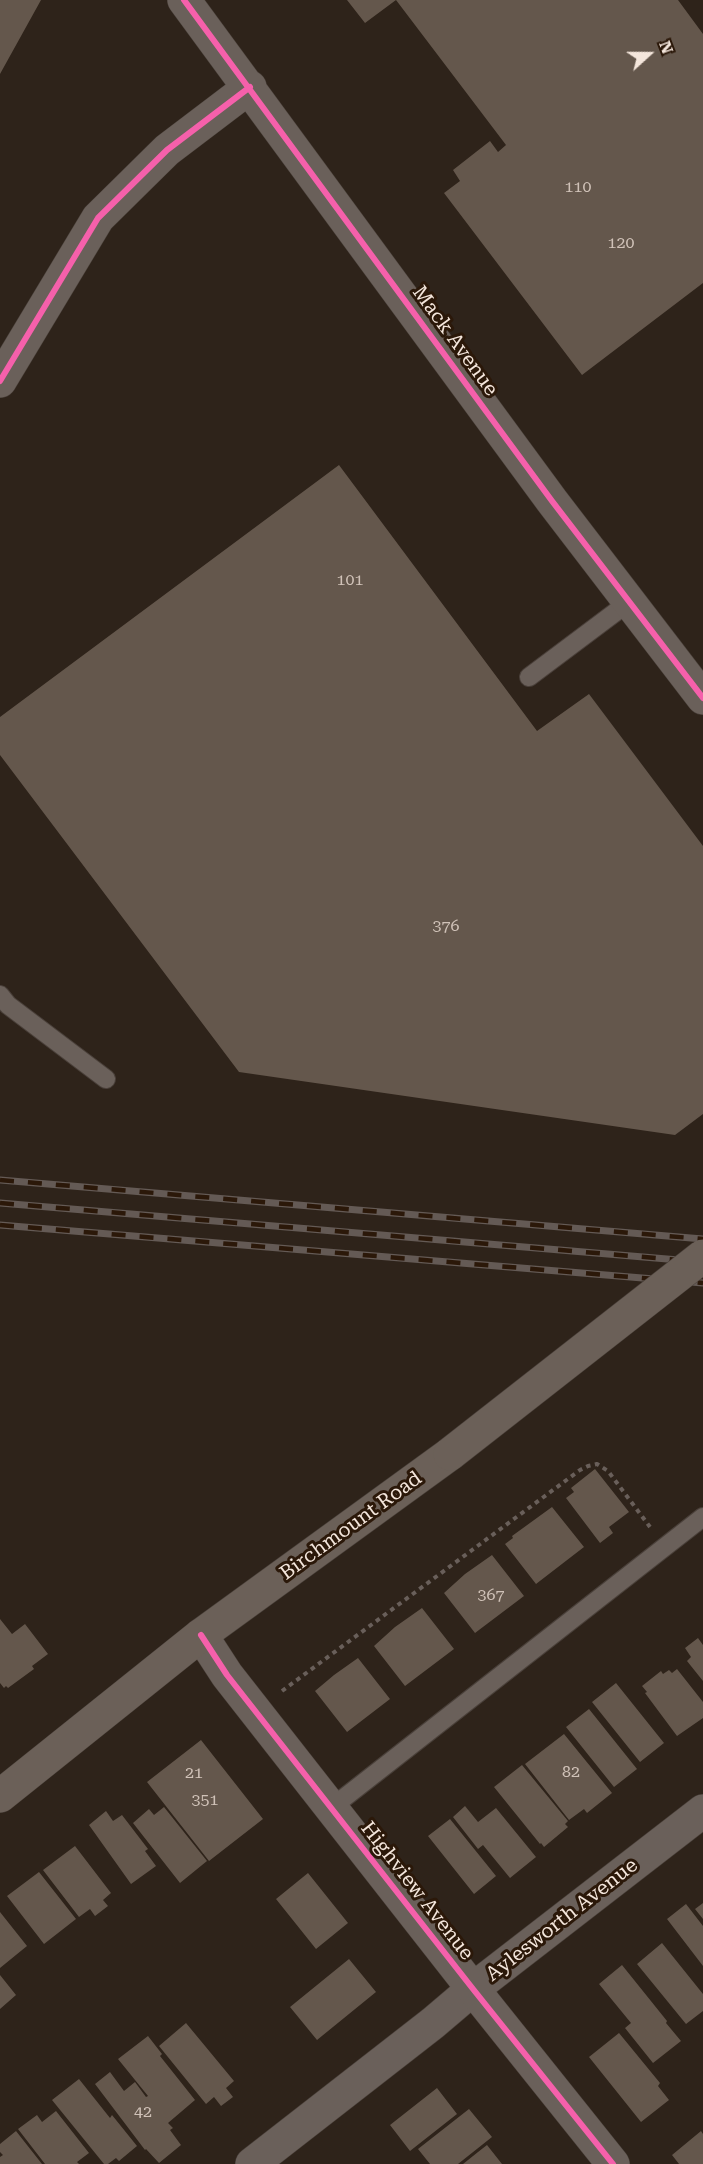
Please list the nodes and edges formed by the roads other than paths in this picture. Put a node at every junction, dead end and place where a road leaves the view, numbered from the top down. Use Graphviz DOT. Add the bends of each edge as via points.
graph roads {
  1 [pos="194,5"];
  2 [pos="249,87"];
  3 [pos="0,381"];
  4 [pos="629,602"];
  5 [pos="530,677"];
  6 [pos="703,698"];
  7 [pos="0,995"];
  8 [pos="106,1079"];
  9 [pos="703,1256"];
  10 [pos="703,1517"];
  11 [pos="201,1635"];
  12 [pos="0,1796"];
  13 [pos="331,1808"];
  14 [pos="703,1811"];
  15 [pos="473,1989"];
  16 [pos="252,2164"];
  17 [pos="613,2164"];
  1 -- 2 [label="street, Mack Avenue"];
  2 -- 3 [label="street" via="167,150 98,218"];
  2 -- 4 [label="street, Mack Avenue"];
  4 -- 5 [label="lane"];
  4 -- 6 [label="street, Mack Avenue"];
  7 -- 8 [label="lane"];
  9 -- 11 [label="main road, Birchmount Road, bridge" via="450,1454"];
  10 -- 13 [label="lane"];
  11 -- 12 [label="main road, Birchmount Road"];
  11 -- 13 [label="street, Highview Avenue" via="227,1675"];
  13 -- 15 [label="street, Highview Avenue"];
  14 -- 15 [label="street, Aylesworth Avenue"];
  15 -- 16 [label="street, Aylesworth Avenue"];
  15 -- 17 [label="street, Highview Avenue"];
}
